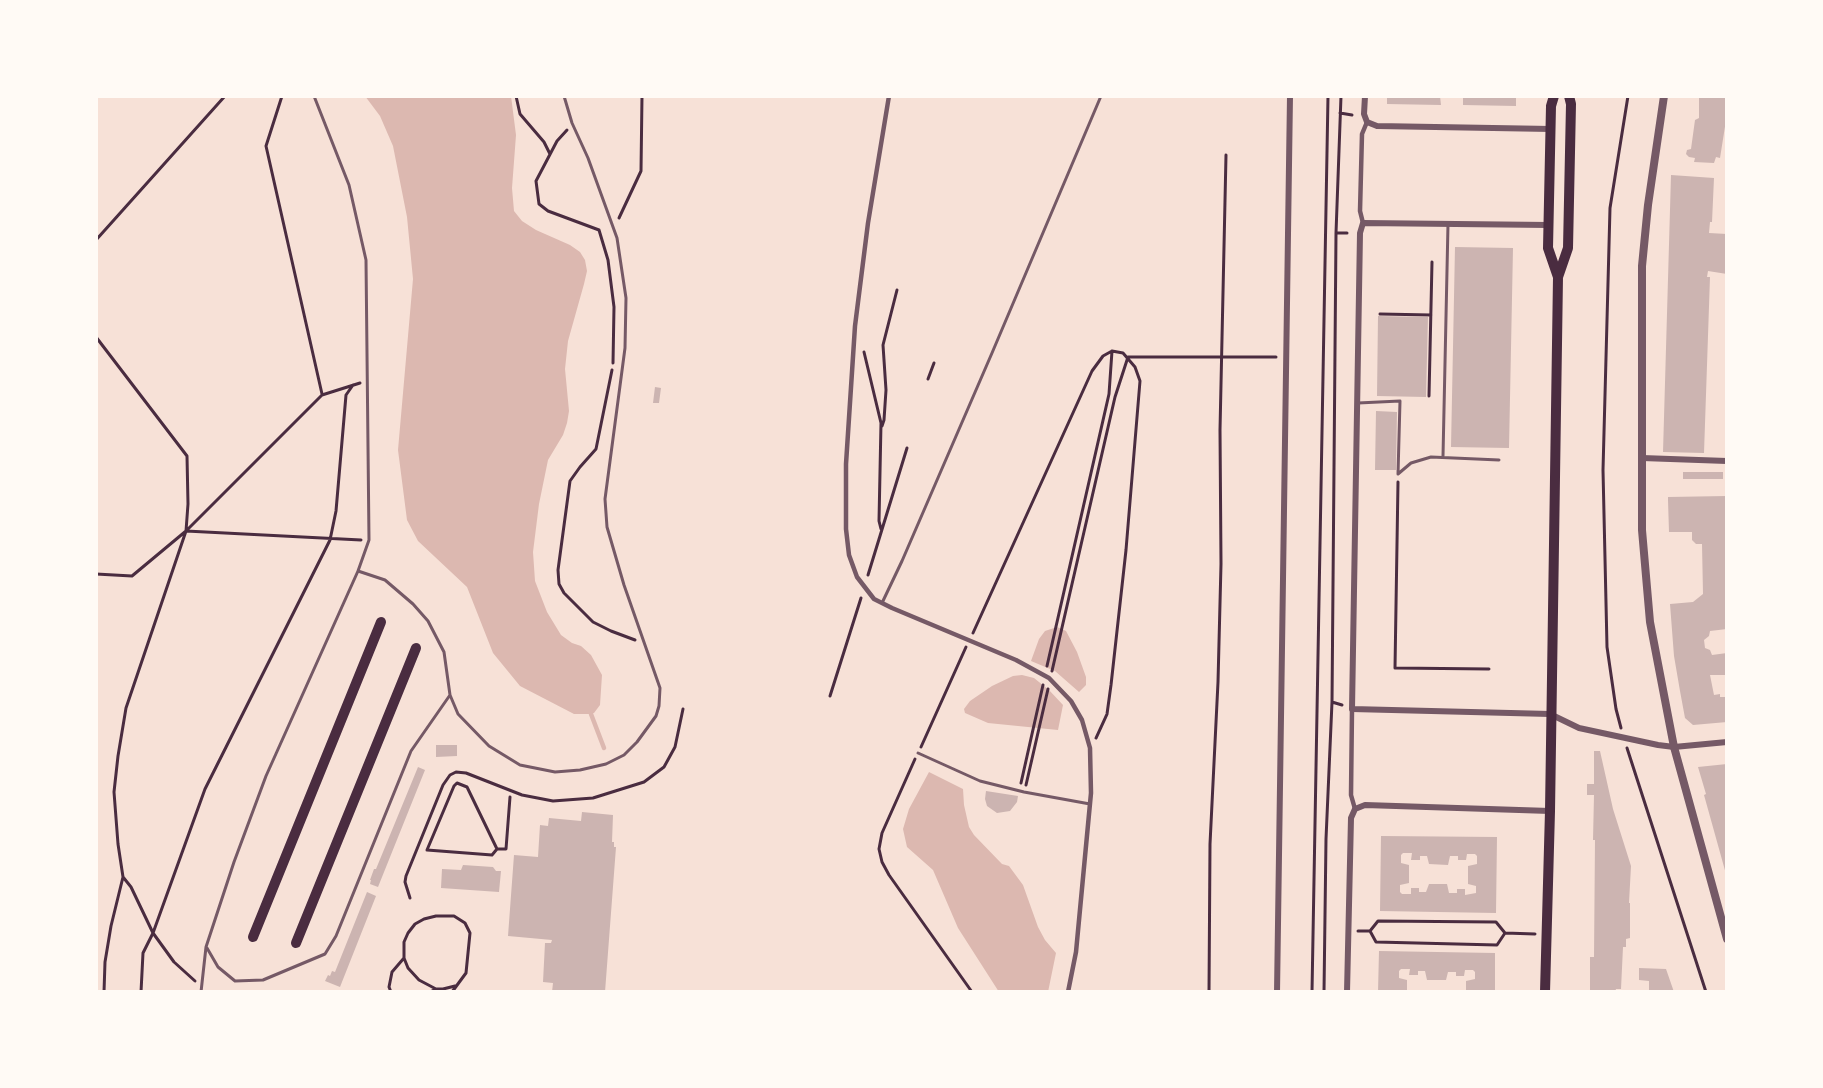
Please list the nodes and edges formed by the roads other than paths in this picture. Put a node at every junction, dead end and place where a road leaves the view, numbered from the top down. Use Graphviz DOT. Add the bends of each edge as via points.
graph roads {
  1 [pos="314,96"];
  2 [pos="564,96"];
  3 [pos="889,96"];
  4 [pos="1101,96"];
  5 [pos="1290,96"];
  6 [pos="1365,96"];
  7 [pos="1554,96"];
  8 [pos="1569,96"];
  9 [pos="1664,96"];
  10 [pos="1367,122"];
  11 [pos="1551,129"];
  12 [pos="1363,223"];
  13 [pos="1448,224"];
  14 [pos="1549,225"];
  15 [pos="1558,277"];
  16 [pos="1356,403"];
  17 [pos="1443,456"];
  18 [pos="1642,458"];
  19 [pos="1499,460"];
  20 [pos="1727,461"];
  21 [pos="358,571"];
  22 [pos="882,603"];
  23 [pos="381,622"];
  24 [pos="416,648"];
  25 [pos="450,695"];
  26 [pos="1352,709"];
  27 [pos="1550,714"];
  28 [pos="1727,742"];
  29 [pos="1674,747"];
  30 [pos="918,753"];
  31 [pos="1090,804"];
  32 [pos="1355,809"];
  33 [pos="1550,811"];
  34 [pos="253,937"];
  35 [pos="1727,939"];
  36 [pos="296,943"];
  37 [pos="206,947"];
  38 [pos="201,992"];
  39 [pos="1068,992"];
  40 [pos="1276,992"];
  41 [pos="1347,992"];
  42 [pos="1545,992"];
  1 -- 21 [label="lane" via="349,185 366,260 369,540"];
  2 -- 25 [label="lane" via="617,238 626,298 625,348 605,508 612,546 660,687 659,706 638,742 624,754 593,768 555,772 520,765 499,754 458,714"];
  3 -- 22 [label="street" via="865,244 847,453 849,555 857,577"];
  4 -- 22 [label="lane"];
  5 -- 40 [label="street"];
  6 -- 10 [label="street"];
  7 -- 11 [label="main road"];
  8 -- 15 [label="main road" via="1568,248"];
  9 -- 18 [label="street" via="1642,266"];
  10 -- 11 [label="street" via="1377,126"];
  10 -- 12 [label="street" via="1362,134"];
  11 -- 14 [label="main road"];
  12 -- 13 [label="street"];
  12 -- 16 [label="street"];
  13 -- 14 [label="street"];
  13 -- 17 [label="lane"];
  14 -- 15 [label="main road" via="1548,248"];
  15 -- 27 [label="main road"];
  16 -- 17 [label="lane" via="1400,401 1398,474 1411,463"];
  16 -- 26 [label="street"];
  17 -- 19 [label="lane"];
  18 -- 20 [label="street"];
  18 -- 29 [label="street" via="1642,530 1650,622"];
  21 -- 25 [label="lane" via="385,580 428,621 444,652"];
  21 -- 37 [label="lane" via="266,776"];
  22 -- 31 [label="street" via="1050,678 1082,720 1090,748"];
  23 -- 34 [label="main road"];
  24 -- 36 [label="main road"];
  25 -- 37 [label="lane" via="411,751 336,936 325,954 263,980 235,981 218,967"];
  26 -- 27 [label="street"];
  26 -- 32 [label="street" via="1351,795"];
  27 -- 29 [label="street" via="1580,728"];
  27 -- 33 [label="main road"];
  28 -- 29 [label="street"];
  29 -- 35 [label="street"];
  30 -- 31 [label="lane" via="980,781"];
  31 -- 39 [label="street" via="1076,952"];
  32 -- 33 [label="street" via="1365,805"];
  32 -- 41 [label="street" via="1351,818"];
  33 -- 42 [label="main road"];
  37 -- 38 [label="lane"];
}
